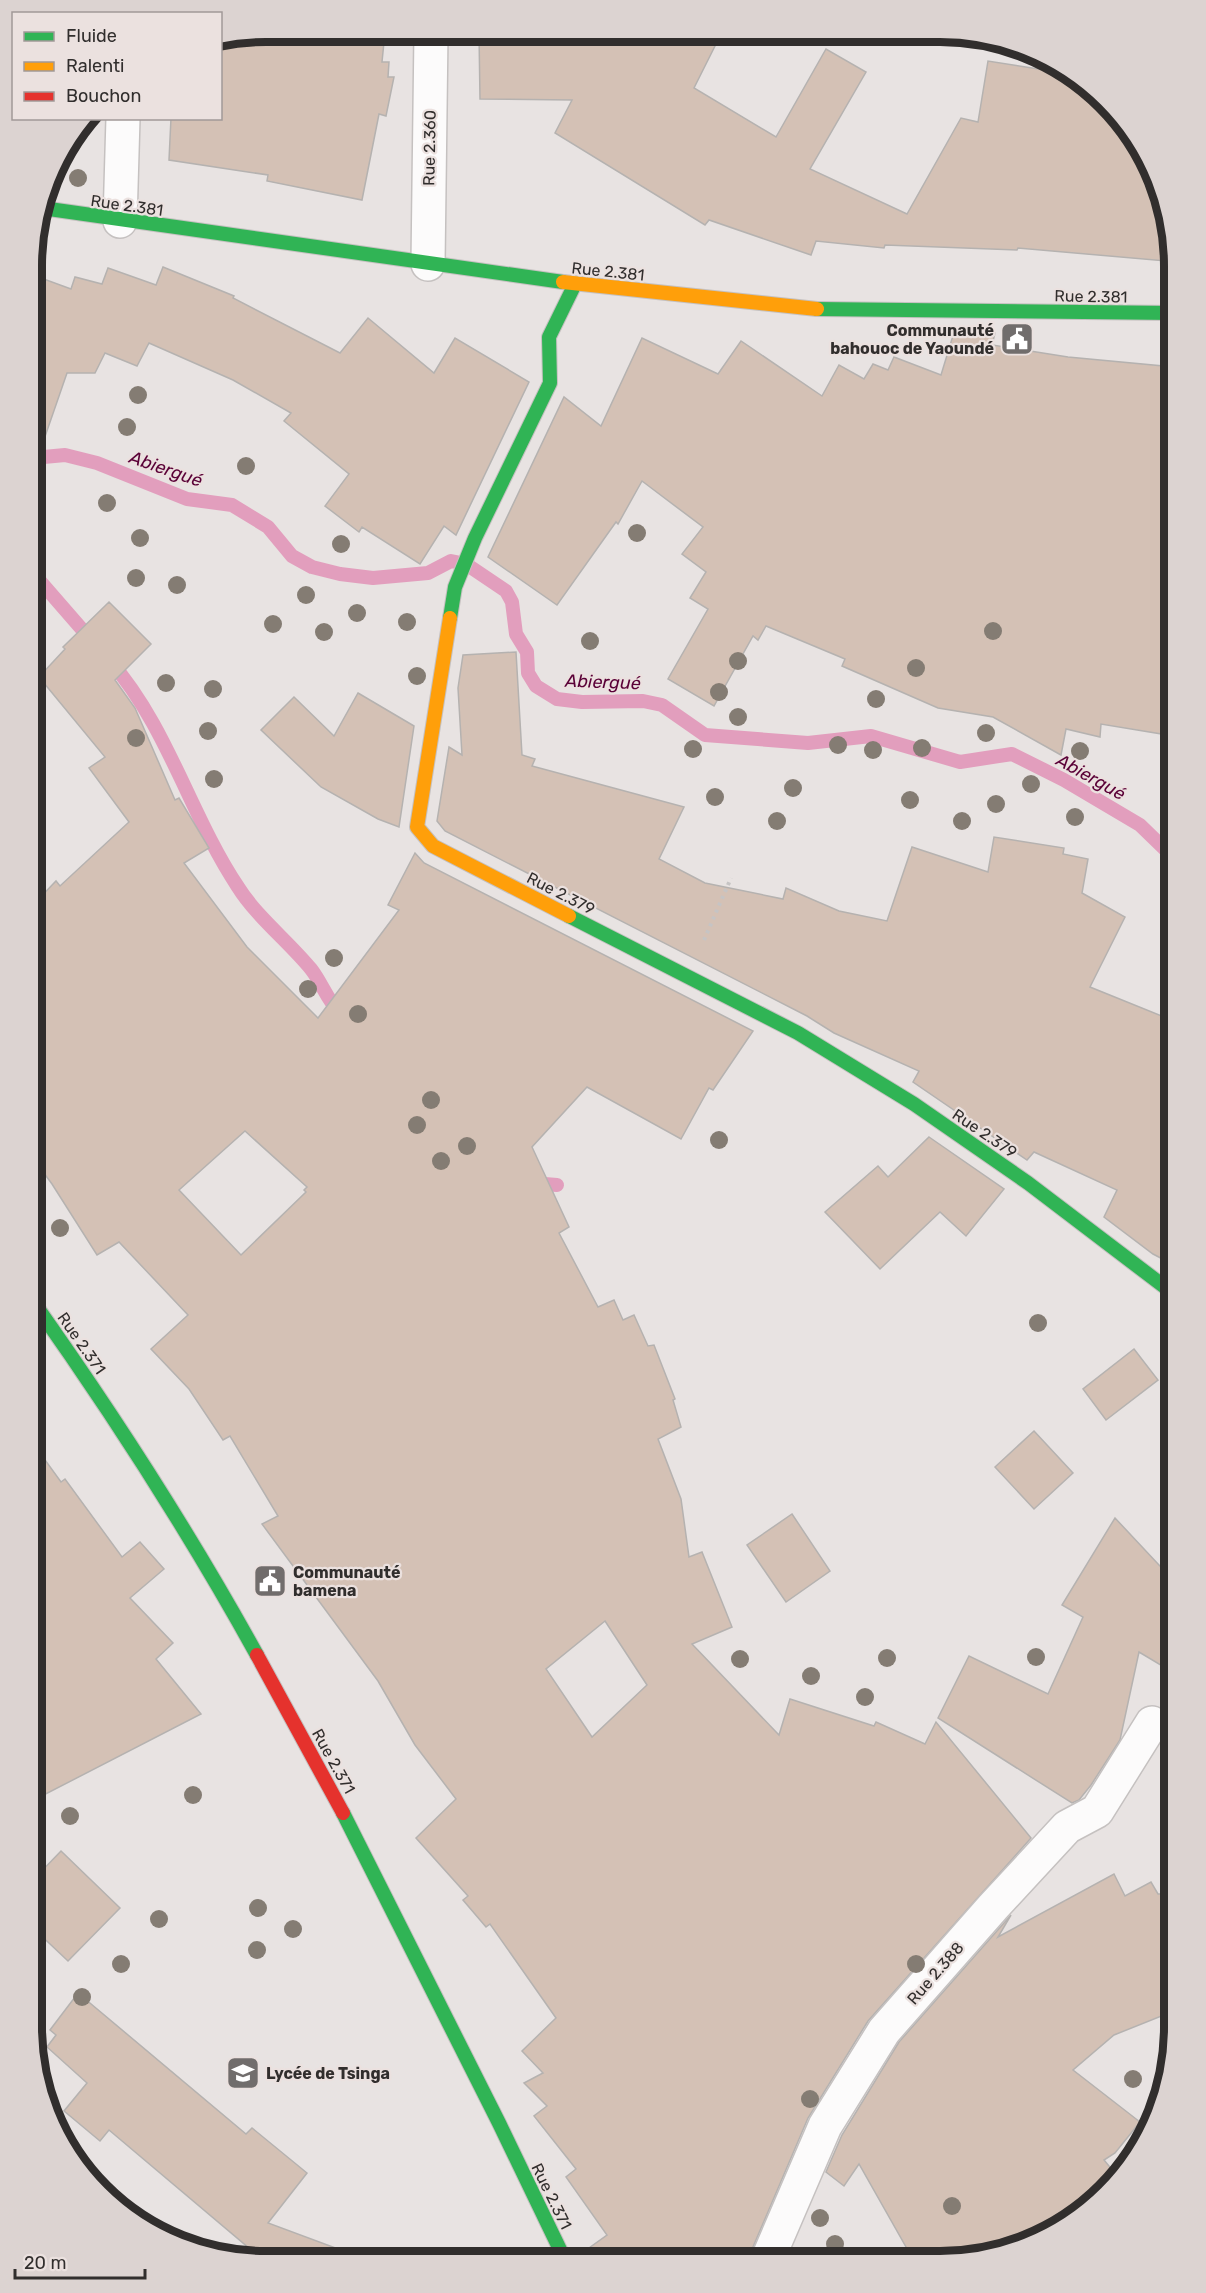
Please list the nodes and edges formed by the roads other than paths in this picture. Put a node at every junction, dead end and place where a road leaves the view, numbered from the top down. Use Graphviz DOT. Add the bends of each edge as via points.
graph roads {
  1 [pos="430,42"];
  2 [pos="123,120"];
  3 [pos="50,209"];
  4 [pos="120,221"];
  5 [pos="428,264"];
  6 [pos="575,284"];
  7 [pos="1164,314"];
  8 [pos="1164,1286"];
  9 [pos="42,1314"];
  10 [pos="1152,1723"];
  11 [pos="561,2251"];
  12 [pos="771,2251"];
  1 -- 5 [label="street, Rue 2.360"];
  2 -- 4 [label="street"];
  3 -- 4 [label="street, Rue 2.381"];
  4 -- 5 [label="street, Rue 2.381"];
  5 -- 6 [label="street, Rue 2.381"];
  6 -- 7 [label="street, Rue 2.381" via="805,309"];
  6 -- 8 [label="street, Rue 2.379" via="549,337 550,383 455,587 417,827 433,846 798,1033 914,1104 1028,1183"];
  9 -- 11 [label="street, Rue 2.371" via="91,1383 225,1596 338,1802"];
  10 -- 12 [label="street, Rue 2.388" via="1097,1811 1067,1827 884,2031 825,2126"];
}
